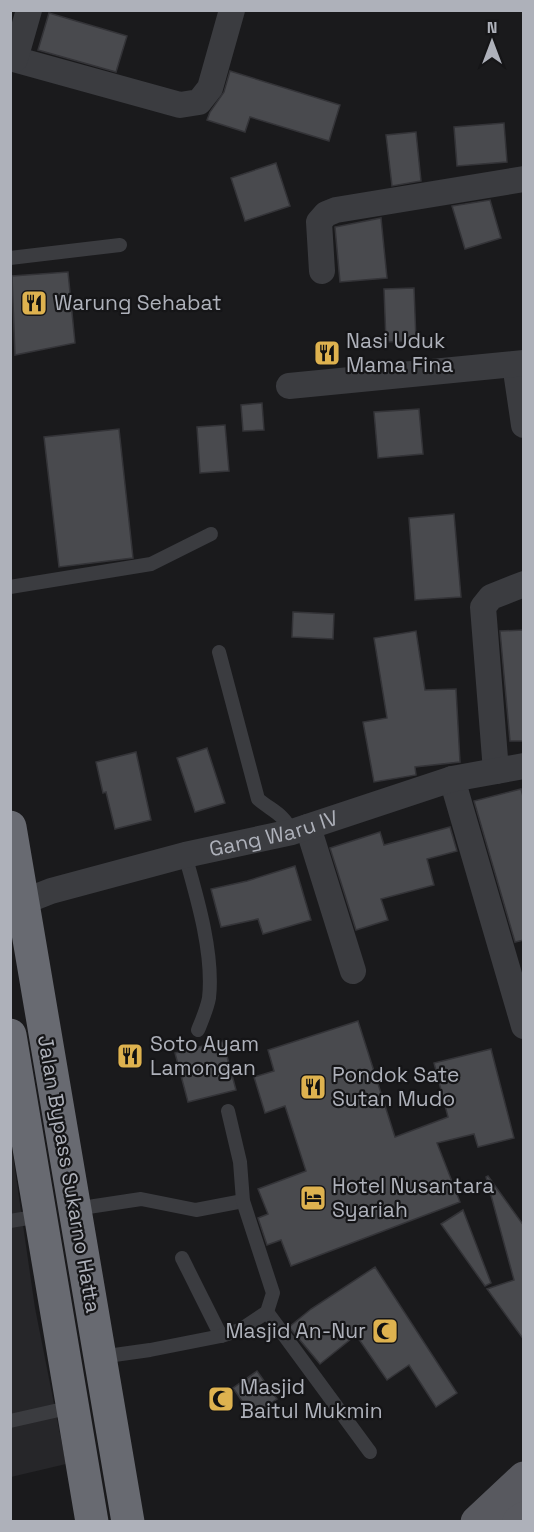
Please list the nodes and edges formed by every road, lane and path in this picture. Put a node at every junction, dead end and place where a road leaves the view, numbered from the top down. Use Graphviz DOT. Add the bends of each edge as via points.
graph roads {
  1 [pos="29,10"];
  2 [pos="232,10"];
  3 [pos="13,58"];
  4 [pos="524,179"];
  5 [pos="120,245"];
  6 [pos="10,258"];
  7 [pos="322,271"];
  8 [pos="519,364"];
  9 [pos="289,386"];
  10 [pos="524,425"];
  11 [pos="211,534"];
  12 [pos="524,584"];
  13 [pos="10,587"];
  14 [pos="219,651"];
  15 [pos="524,766"];
  16 [pos="496,771"];
  17 [pos="452,779"];
  18 [pos="10,827"];
  19 [pos="300,829"];
  20 [pos="185,855"];
  21 [pos="23,902"];
  22 [pos="353,971"];
  23 [pos="524,1026"];
  24 [pos="198,1030"];
  25 [pos="10,1035"];
  26 [pos="228,1111"];
  27 [pos="243,1201"];
  28 [pos="75,1209"];
  29 [pos="25,1219"];
  30 [pos="182,1258"];
  31 [pos="267,1312"];
  32 [pos="221,1336"];
  33 [pos="100,1357"];
  34 [pos="72,1407"];
  35 [pos="10,1421"];
  36 [pos="370,1452"];
  37 [pos="524,1478"];
  38 [pos="524,1518"];
  39 [pos="92,1521"];
  40 [pos="128,1521"];
  41 [pos="477,1521"];
  42 [pos="519,1521"];
  1 -- 3 [label="street"];
  2 -- 3 [label="street" via="210,88 199,102 180,105"];
  4 -- 7 [label="street" via="326,214 319,222"];
  5 -- 6 [label="lane"];
  8 -- 9 [label="street"];
  8 -- 10 [label="street"];
  11 -- 13 [label="lane" via="151,564"];
  12 -- 16 [label="street" via="491,597 483,607"];
  14 -- 19 [label="lane" via="258,799"];
  15 -- 16 [label="street, Gang Waru IV"];
  16 -- 17 [label="street, Gang Waru IV"];
  17 -- 19 [label="street, Gang Waru IV"];
  17 -- 23 [label="street"];
  18 -- 21 [label="highway, Jalan Bypass Sukarno Hatta"];
  19 -- 20 [label="street, Gang Waru IV"];
  19 -- 22 [label="street"];
  20 -- 21 [label="street, Gang Waru IV"];
  20 -- 24 [label="lane" via="200,909 210,974 208,1000"];
  21 -- 28 [label="highway, Jalan Bypass Sukarno Hatta"];
  25 -- 29 [label="highway, Jalan Bypass Sukarno Hatta"];
  26 -- 27 [label="lane" via="240,1162"];
  27 -- 28 [label="lane" via="196,1210 141,1199"];
  27 -- 31 [label="lane" via="273,1293"];
  28 -- 33 [label="highway, Jalan Bypass Sukarno Hatta"];
  29 -- 34 [label="highway, Jalan Bypass Sukarno Hatta"];
  30 -- 32 [label="lane"];
  31 -- 32 [label="lane" via="240,1330"];
  31 -- 36 [label="lane"];
  32 -- 33 [label="lane"];
  33 -- 40 [label="highway, Jalan Bypass Sukarno Hatta"];
  34 -- 35 [label="lane"];
  34 -- 39 [label="highway, Jalan Bypass Sukarno Hatta"];
  37 -- 41 [label="main road"];
  38 -- 42 [label="main road"];
}
